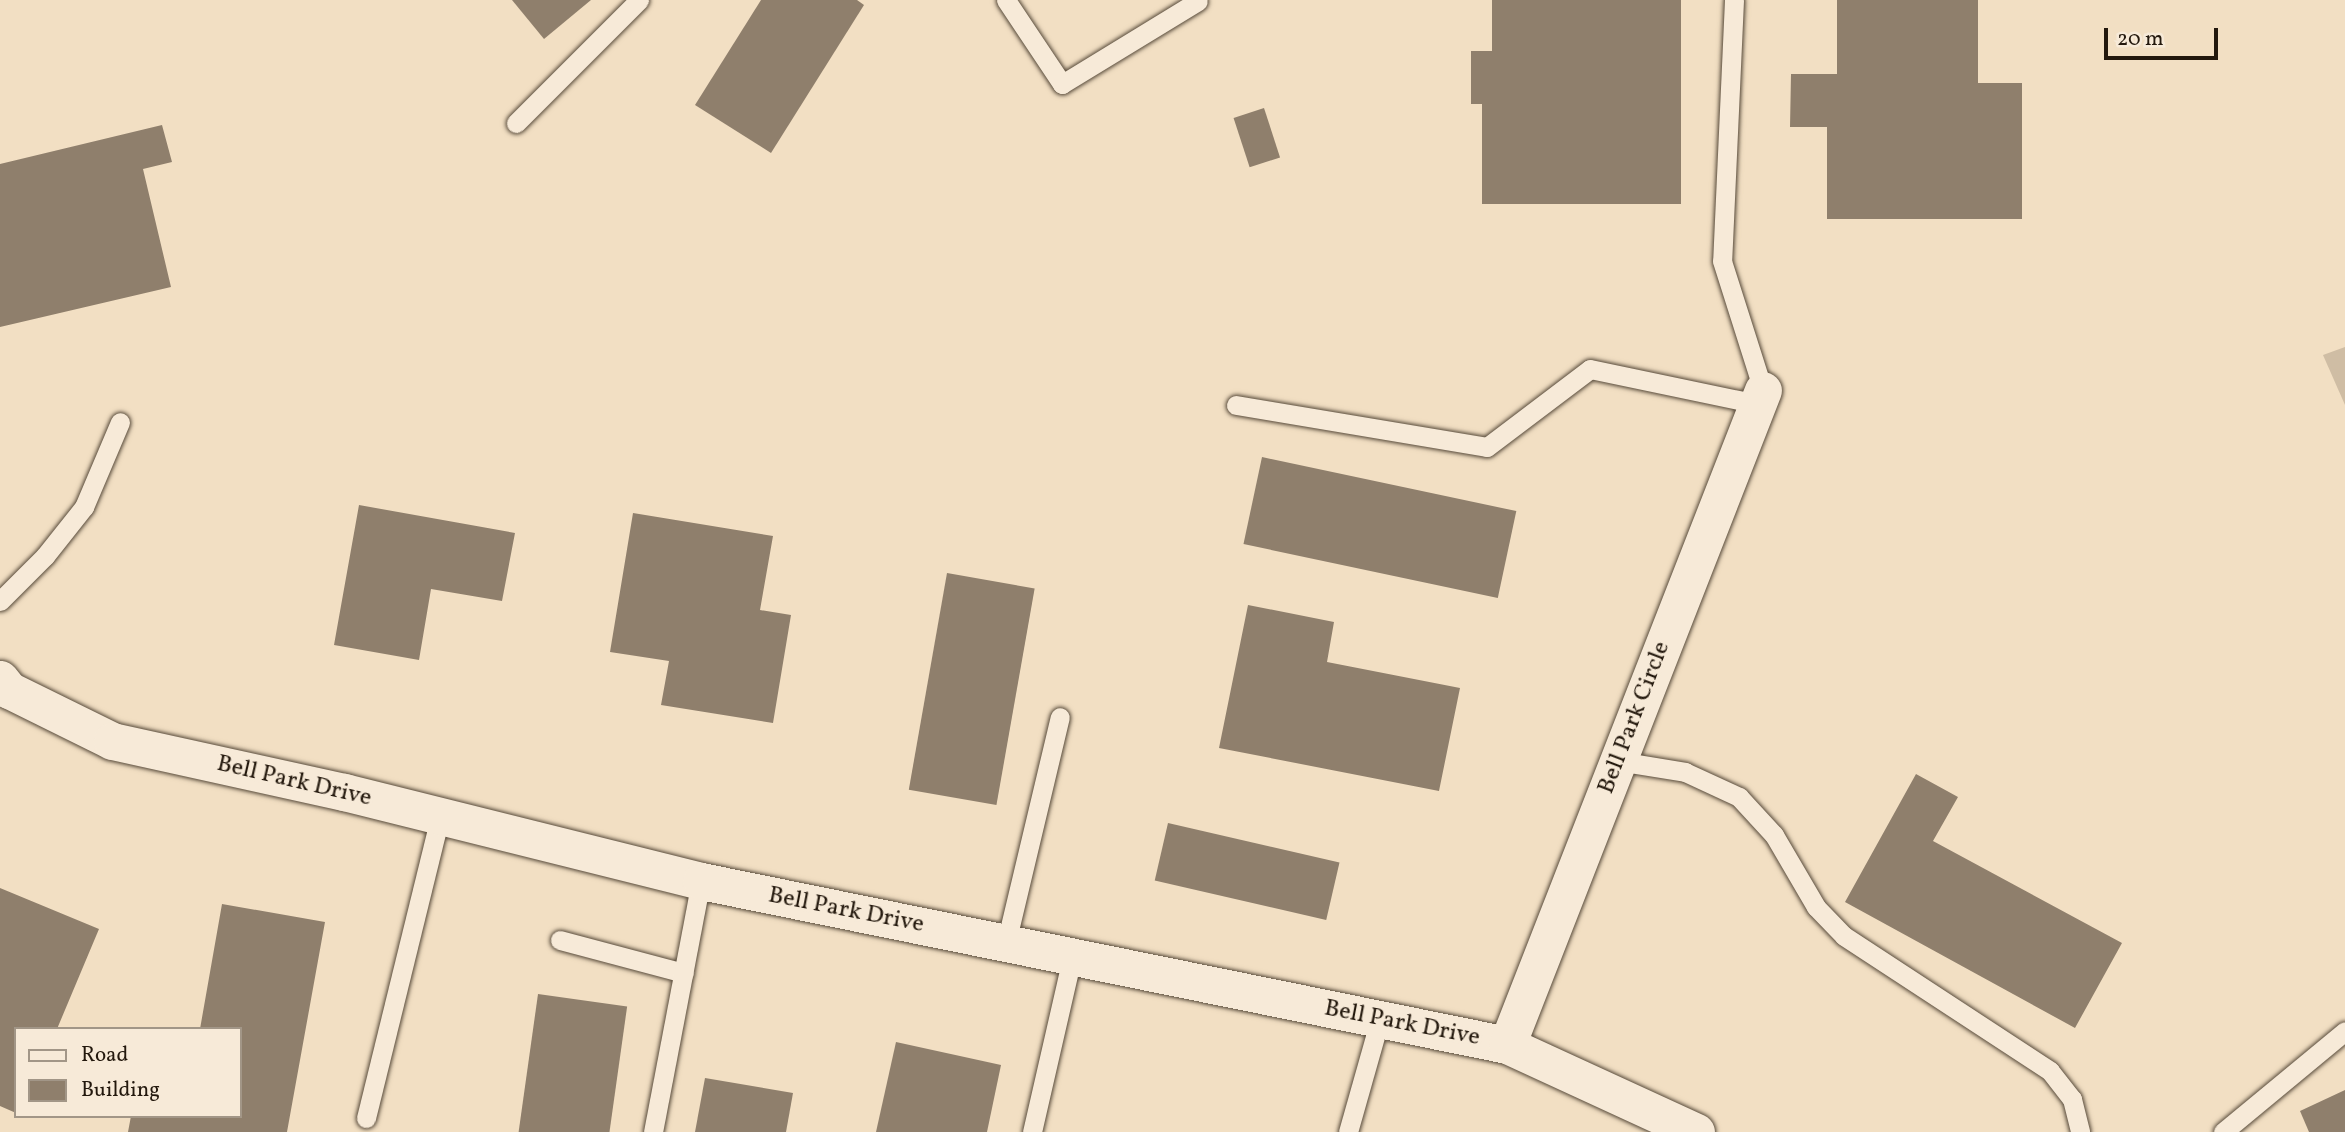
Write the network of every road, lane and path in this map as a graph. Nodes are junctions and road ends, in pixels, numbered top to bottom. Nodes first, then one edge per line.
1 (639, 0) edge
2 (1006, 0) edge
3 (1734, 0) edge
4 (1198, 1) edge
5 (516, 123) dead end
6 (1761, 397) junction
7 (1236, 405) dead end
8 (120, 422) dead end
9 (0, 601) edge
10 (0, 679) edge
11 (1060, 717) dead end
12 (1618, 761) junction
13 (440, 817) junction
14 (701, 881) junction
15 (560, 940) dead end
16 (1006, 943) junction
17 (1072, 957) junction
18 (684, 972) junction
19 (1380, 1019) junction
20 (2345, 1031) edge
21 (1507, 1045) junction
22 (366, 1118) dead end
23 (653, 1132) edge
24 (1032, 1132) edge
25 (1348, 1132) edge
26 (1696, 1132) edge
27 (2080, 1132) edge
28 (2223, 1132) edge

1 - 5 lane
2 - 4 lane
3 - 6 lane
6 - 7 lane
6 - 12 street, Bell Park Circle
8 - 9 lane
10 - 13 street, Bell Park Drive
11 - 16 lane
12 - 21 street, Bell Park Circle
12 - 27 lane
13 - 14 street, Bell Park Drive
13 - 22 lane
14 - 16 street, Bell Park Drive
14 - 18 lane
15 - 18 lane
16 - 17 street, Bell Park Drive
17 - 19 street, Bell Park Drive
17 - 24 lane
18 - 23 lane
19 - 21 street, Bell Park Drive
19 - 25 lane
20 - 28 lane
21 - 26 street, Bell Park Drive

